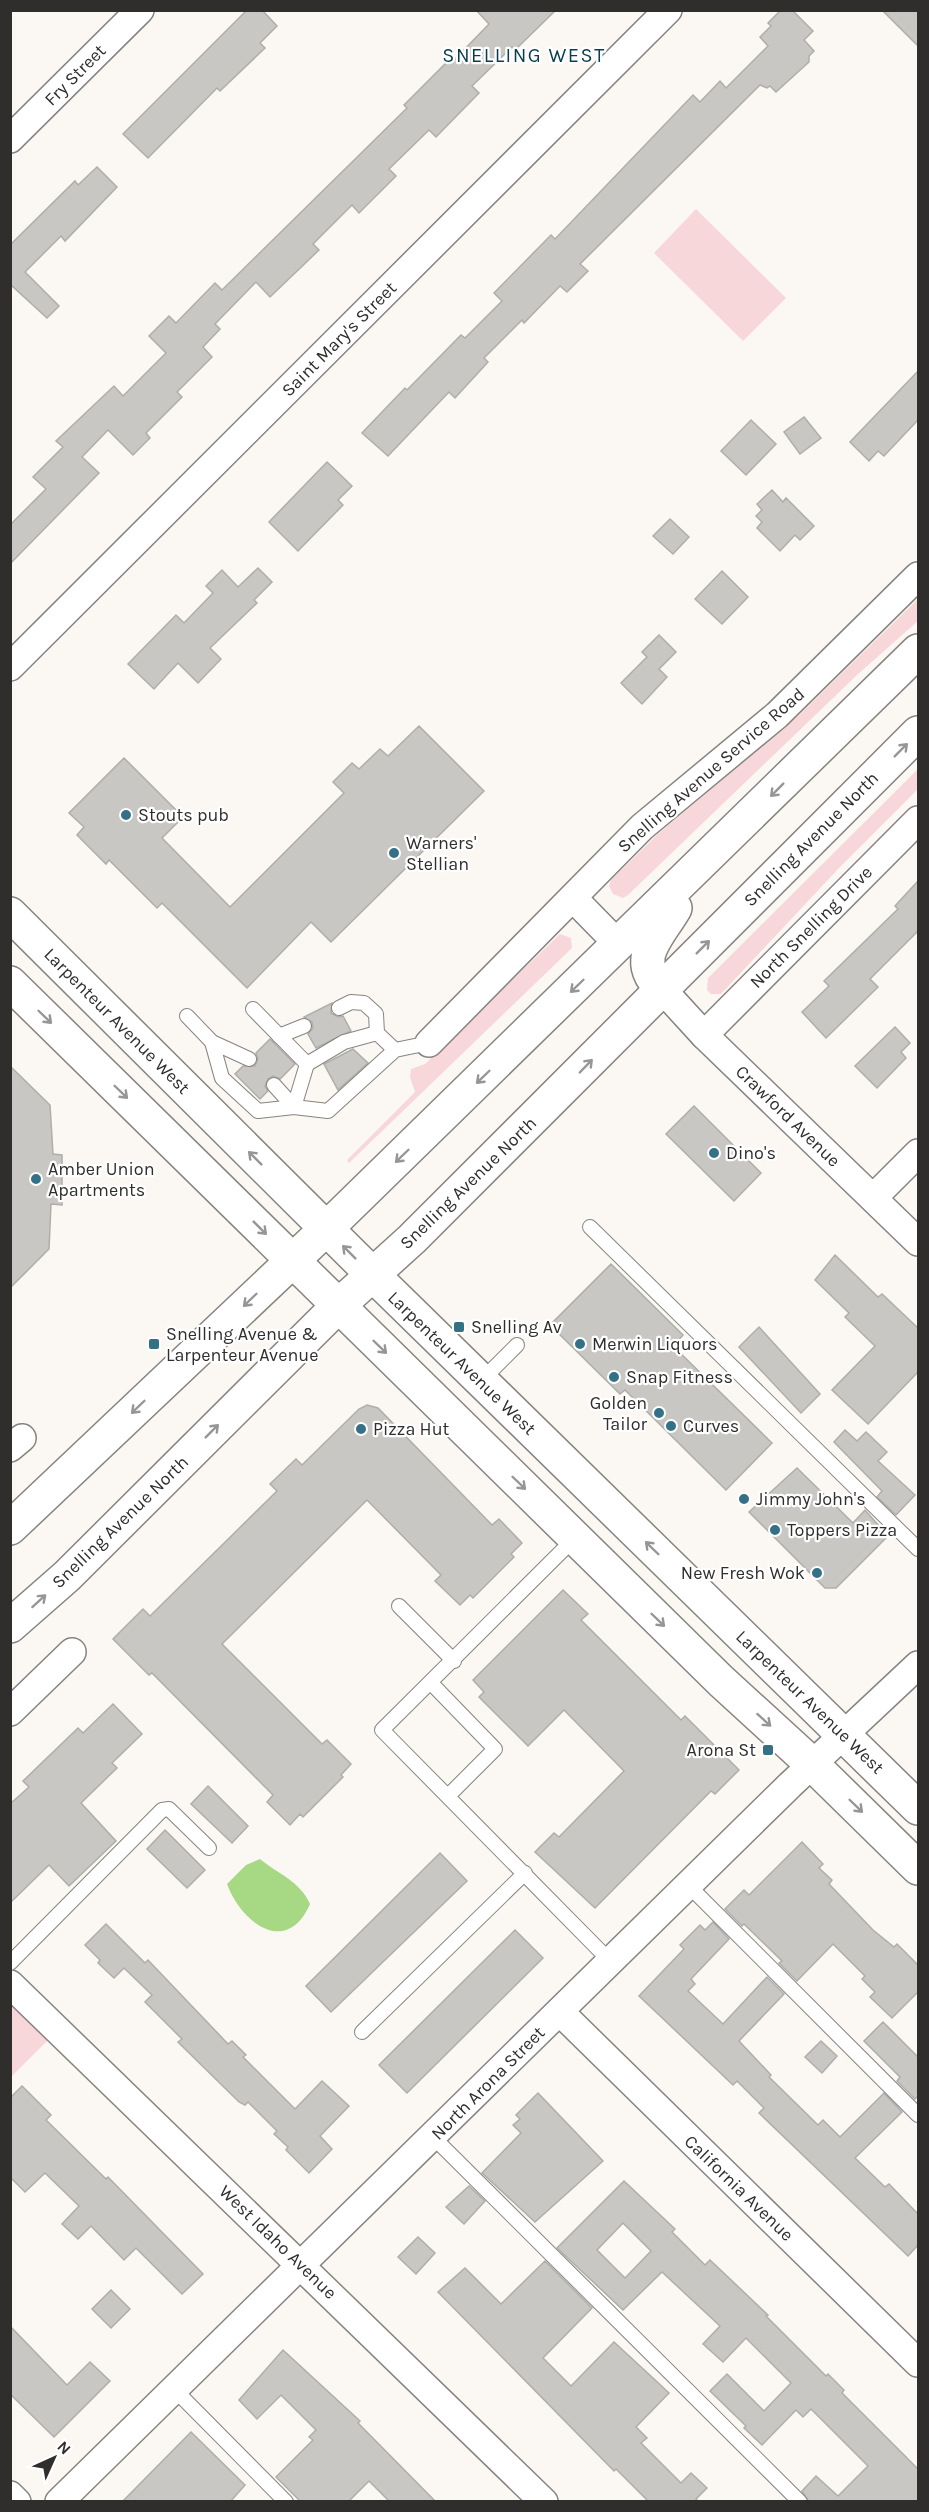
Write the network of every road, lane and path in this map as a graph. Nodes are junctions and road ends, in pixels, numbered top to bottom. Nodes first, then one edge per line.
1 (140, 10) edge
2 (668, 10) edge
3 (10, 140) edge
4 (918, 576) edge
5 (918, 651) edge
6 (10, 667) edge
7 (918, 733) edge
8 (918, 820) edge
9 (691, 874) junction
10 (573, 898) junction
11 (10, 914) edge
12 (619, 945) junction
13 (10, 983) edge
14 (661, 988) junction
15 (339, 1008) dead end
16 (253, 1009) dead end
17 (187, 1016) dead end
18 (304, 1026) dead end
19 (377, 1033) junction
20 (704, 1035) junction
21 (279, 1036) junction
22 (212, 1042) junction
23 (429, 1043) joint
24 (395, 1050) junction
25 (249, 1059) dead end
26 (307, 1064) junction
27 (274, 1085) dead end
28 (294, 1107) junction
29 (918, 1153) edge
30 (873, 1198) junction
31 (591, 1227) dead end
32 (326, 1229) junction
33 (918, 1242) edge
34 (292, 1260) junction
35 (373, 1275) junction
36 (338, 1306) junction
37 (517, 1345) dead end
38 (481, 1381) junction
39 (10, 1528) edge
40 (576, 1538) junction
41 (918, 1549) edge
42 (399, 1606) dead end
43 (10, 1626) edge
44 (72, 1652) dead end
45 (454, 1661) junction
46 (918, 1665) edge
47 (431, 1683) junction
48 (10, 1712) edge
49 (845, 1736) junction
50 (814, 1766) junction
51 (448, 1796) junction
52 (918, 1808) edge
53 (209, 1848) dead end
54 (918, 1868) edge
55 (525, 1873) junction
56 (689, 1886) junction
57 (611, 1962) junction
58 (10, 1964) edge
59 (10, 1984) edge
60 (560, 2012) junction
61 (362, 2032) dead end
62 (918, 2115) edge
63 (433, 2137) junction
64 (301, 2264) junction
65 (918, 2363) edge
66 (174, 2389) junction
67 (10, 2495) edge
68 (17, 2502) edge
69 (59, 2502) edge
70 (286, 2502) edge
71 (544, 2502) edge
72 (800, 2502) edge

1 - 3 street, Fry Street
2 - 6 street, Saint Mary's Street
4 - 10 street, Snelling Avenue Service Road
5 -> 9 main road
14 -> 7 main road, Snelling Avenue North
8 - 20 street, North Snelling Drive
9 - 12 main road
9 - 14 main road
10 - 12 street
10 - 23 street, Snelling Avenue Service Road
32 -> 11 main road, Larpenteur Avenue West
12 -> 32 main road
13 -> 34 main road
14 - 20 street, Crawford Avenue
35 -> 14 main road, Snelling Avenue North
15 - 19 lane
16 - 21 lane
17 - 22 lane
18 - 21 lane
19 - 24 lane
19 - 26 lane
20 - 30 street, Crawford Avenue
21 - 26 lane
22 - 25 lane
22 - 28 lane
23 - 24 lane
24 - 28 lane
26 - 28 lane
27 - 28 lane
29 - 30 street
30 - 33 street, Crawford Avenue
31 - 41 lane
32 - 34 main road
35 -> 32 main road, Larpenteur Avenue West
34 - 36 main road
34 -> 39 main road
35 - 36 main road, Snelling Avenue North
35 - 38 main road, Larpenteur Avenue West
36 -> 40 main road
43 -> 36 main road, Snelling Avenue North
37 - 38 lane
49 -> 38 main road, Larpenteur Avenue West
40 - 45 lane
40 -> 50 main road
42 - 45 lane
44 - 48 street
45 - 47 lane
46 - 49 street, North Arona Street
47 - 51 lane
47 - 51 lane
49 - 50 street, North Arona Street
49 - 52 main road, Larpenteur Avenue West
50 -> 54 main road
50 - 56 street, North Arona Street
51 - 55 lane
53 - 58 lane
55 - 57 lane
55 - 61 lane
56 - 57 street, North Arona Street
56 - 62 lane
57 - 60 street, North Arona Street
59 - 64 street, West Idaho Avenue
60 - 63 street, North Arona Street
60 - 65 street, California Avenue
63 - 64 street, North Arona Street
63 - 72 lane
64 - 66 street, North Arona Street
64 - 71 street, West Idaho Avenue
66 - 69 street, North Arona Street
66 - 70 lane
67 - 68 street

